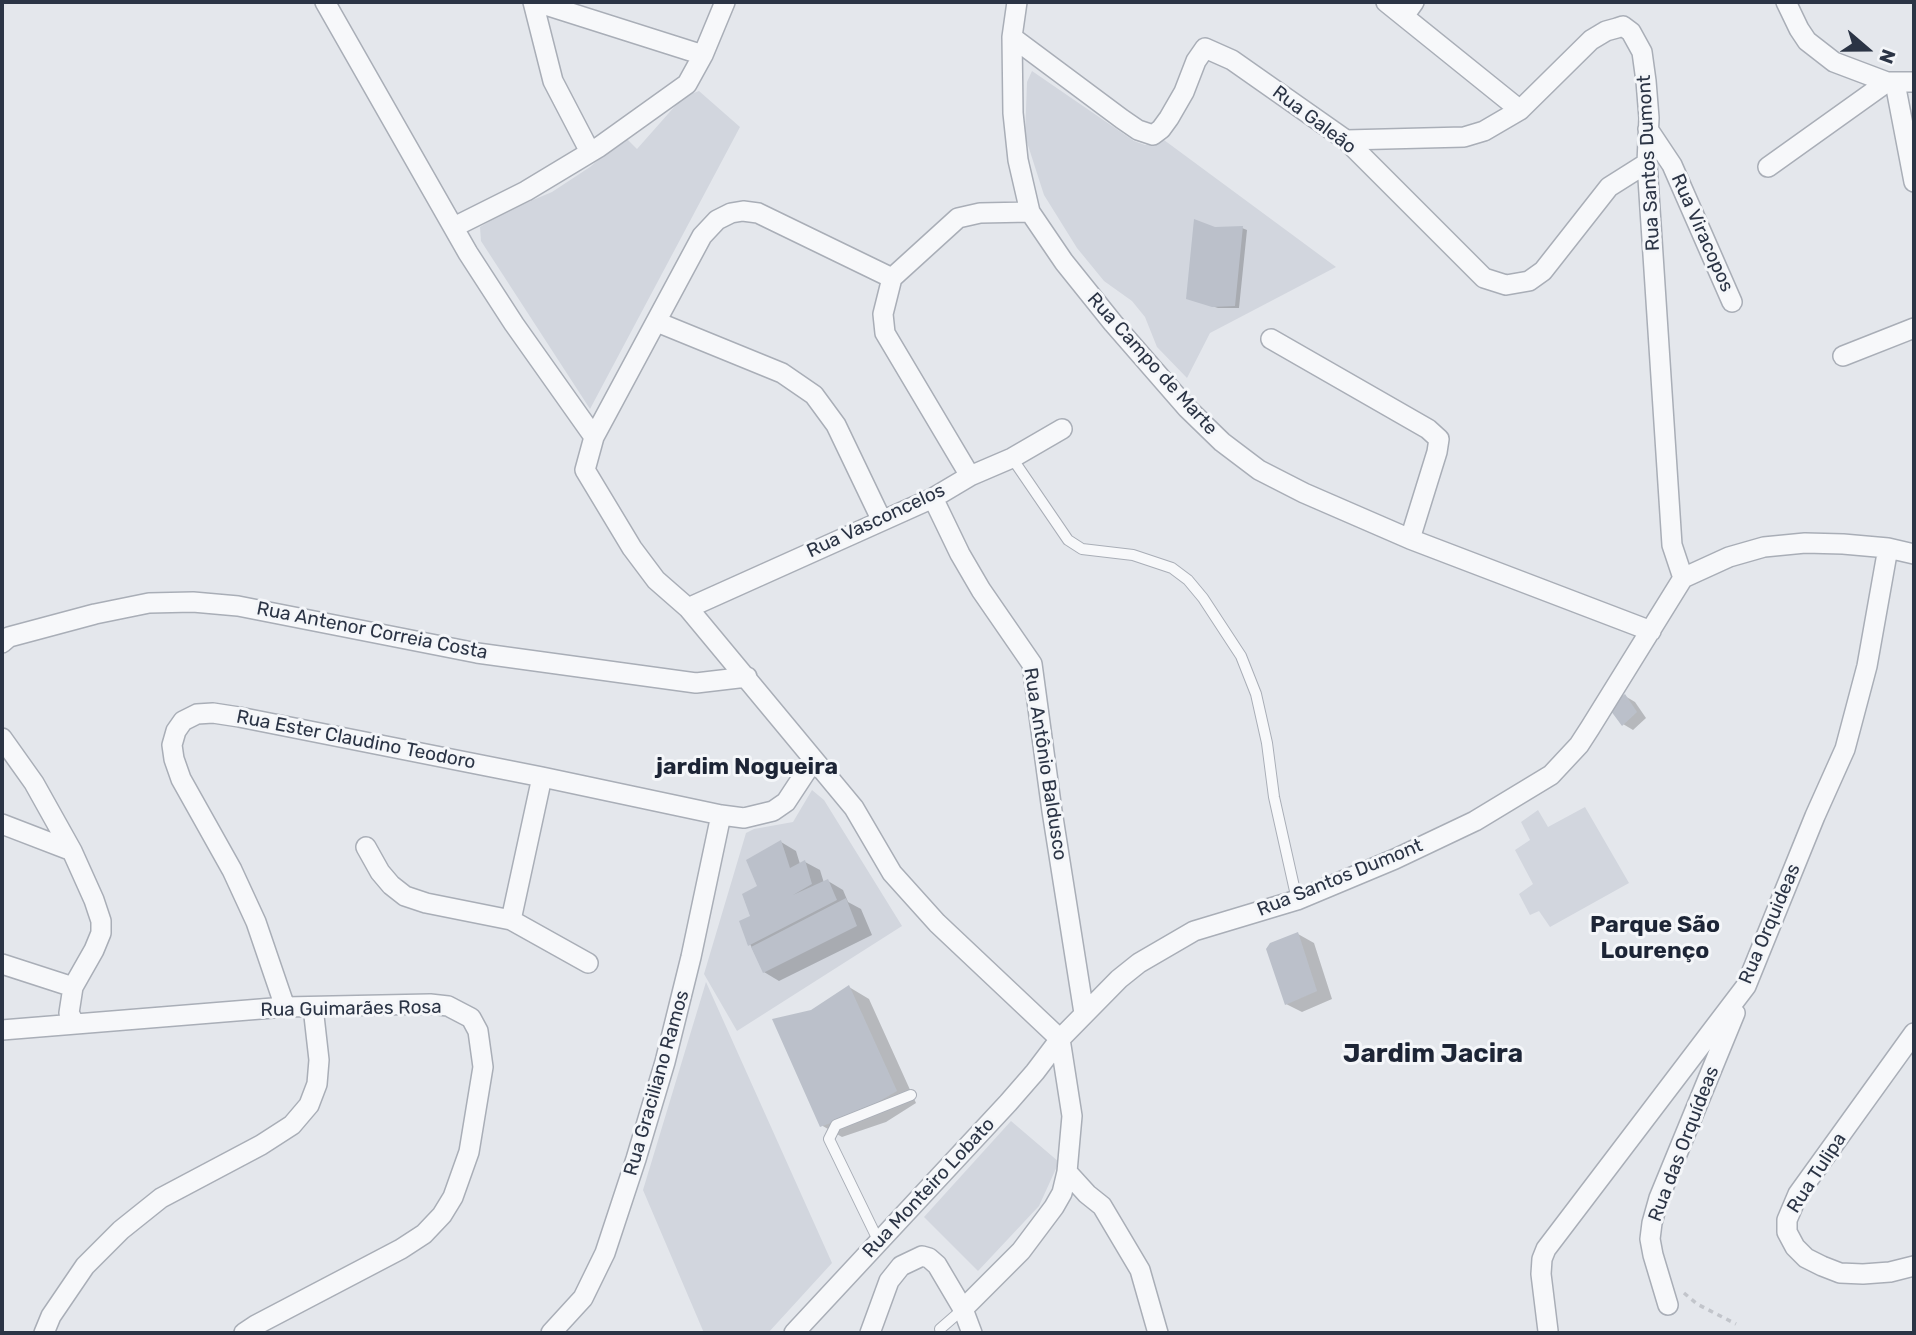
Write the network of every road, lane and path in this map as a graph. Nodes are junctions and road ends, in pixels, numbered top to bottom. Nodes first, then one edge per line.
1 (325, 2) edge
2 (535, 2) edge
3 (725, 2) edge
4 (1017, 2) edge
5 (1386, 2) edge
6 (1786, 2) edge
7 (574, 7) edge
8 (1409, 9) edge
9 (1012, 37) junction
10 (703, 55) junction
11 (1899, 82) edge
12 (1520, 110) junction
13 (1648, 128) junction
14 (1346, 140) junction
15 (590, 152) junction
16 (1647, 163) junction
17 (1768, 167) dead end
18 (1914, 182) edge
19 (1030, 212) junction
20 (454, 227) junction
21 (892, 278) junction
22 (1732, 302) dead end
23 (657, 323) junction
24 (1914, 328) edge
25 (1271, 339) dead end
26 (1843, 356) dead end
27 (1062, 429) dead end
28 (594, 437) junction
29 (1012, 458) junction
30 (970, 476) junction
31 (933, 498) junction
32 (881, 519) junction
33 (1410, 539) junction
34 (1888, 548) junction
35 (1914, 554) edge
36 (1683, 578) junction
37 (688, 608) junction
38 (1651, 631) junction
39 (2, 643) edge
40 (747, 677) junction
41 (2, 738) edge
42 (813, 761) junction
43 (542, 777) junction
44 (721, 815) junction
45 (2, 824) edge
46 (366, 847) dead end
47 (72, 851) junction
48 (1297, 900) junction
49 (511, 920) junction
50 (587, 963) dead end
51 (2, 964) edge
52 (1746, 986) junction
53 (73, 987) junction
54 (285, 1007) junction
55 (313, 1007) junction
56 (1084, 1013) junction
57 (75, 1024) junction
58 (2, 1030) edge
59 (1914, 1033) edge
60 (1060, 1039) junction
61 (911, 1095) dead end
62 (1067, 1172) junction
63 (879, 1242) junction
64 (1914, 1266) edge
65 (1658, 1272) junction
66 (1668, 1305) dead end
67 (963, 1308) junction
68 (1736, 1324) dead end
69 (940, 1329) dead end
70 (44, 1333) edge
71 (244, 1333) edge
72 (551, 1333) edge
73 (794, 1333) edge
74 (870, 1333) edge
75 (972, 1333) edge
76 (1158, 1333) edge
77 (1548, 1333) edge

1 - 20 street
2 - 7 street
2 - 15 street
3 - 10 street
4 - 9 street, Rua Campo de Marte
5 - 8 street
6 - 11 street
7 - 10 street
8 - 12 street
9 - 14 street, Rua Galeão
9 - 19 street, Rua Campo de Marte
10 - 15 street
11 - 17 street
11 - 18 street
12 - 13 street, Rua Santos Dumont
12 - 14 street, Rua Santos Dumont
13 - 16 street, Rua Santos Dumont
13 - 22 street, Rua Viracopos
14 - 16 street, Rua Galeão
15 - 20 street
16 - 36 street, Rua Santos Dumont
19 - 21 street
19 - 33 street, Rua Campo de Marte
20 - 28 street
21 - 23 street
21 - 30 street
23 - 28 street
23 - 32 street
24 - 26 street
25 - 33 street
27 - 29 street, Rua Vasconcelos
28 - 37 street
29 - 30 street, Rua Vasconcelos
29 - 48 lane
30 - 31 street, Rua Vasconcelos
31 - 32 street, Rua Vasconcelos
31 - 56 street, Rua Antônio Baldusco
32 - 37 street, Rua Vasconcelos
33 - 38 street, Rua Campo de Marte
34 - 35 street
34 - 36 street
34 - 52 street, Rua Orquideas
36 - 38 street, Rua Santos Dumont
37 - 40 street
38 - 48 street, Rua Santos Dumont
39 - 40 street, Rua Antenor Correia Costa
40 - 42 street
41 - 47 street
42 - 44 street, Rua Ester Claudino Teodoro
42 - 60 street
43 - 44 street, Rua Ester Claudino Teodoro
43 - 49 street
43 - 54 street, Rua Ester Claudino Teodoro
44 - 72 street, Rua Graciliano Ramos
45 - 47 street
46 - 49 street
47 - 53 street
48 - 56 street, Rua Santos Dumont
49 - 50 street
51 - 53 street
52 - 65 street, Rua das Orquídeas
52 - 77 street, Rua Orquideas
53 - 57 street
54 - 55 street, Rua Guimarães Rosa
54 - 57 street, Rua Guimarães Rosa
55 - 70 street
55 - 71 street, Rua Guimarães Rosa
56 - 60 street, Rua Santos Dumont
57 - 58 street, Rua Guimarães Rosa
59 - 64 street, Rua Tulipa
60 - 62 street
60 - 63 street, Rua Monteiro Lobato
61 - 63 lane
62 - 67 street
62 - 76 street
63 - 73 street, Rua Monteiro Lobato
65 - 66 street, Rua das Orquídeas
65 - 68 path
67 - 69 lane
67 - 74 street
67 - 75 street

